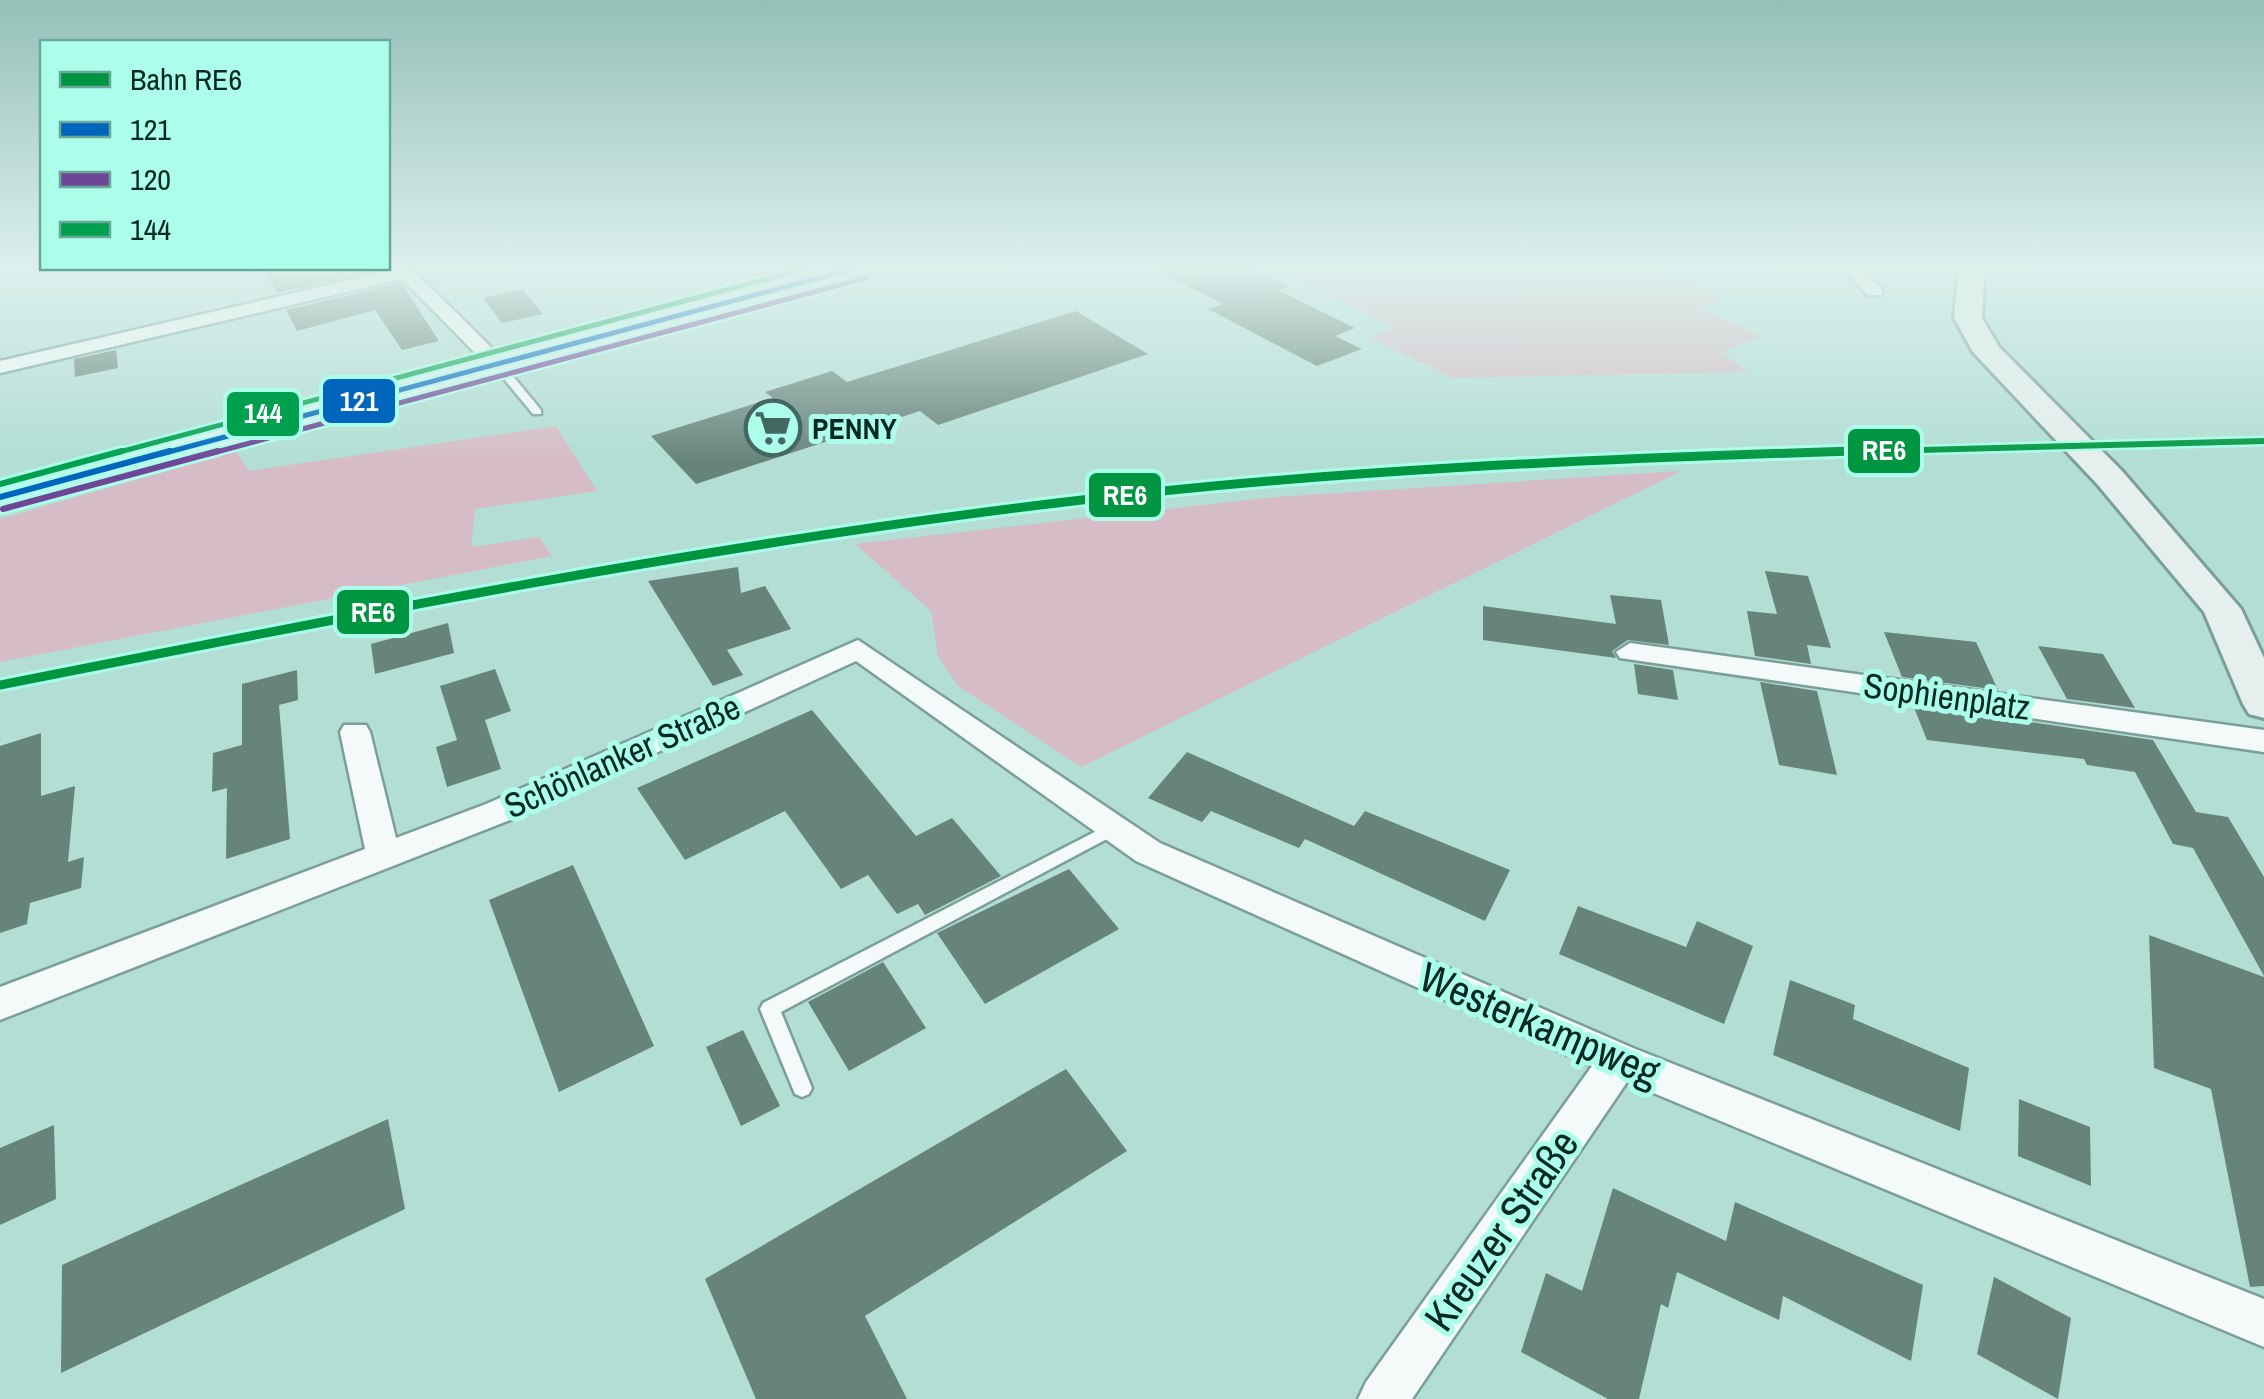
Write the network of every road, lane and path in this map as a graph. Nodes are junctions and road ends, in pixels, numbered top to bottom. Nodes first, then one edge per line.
1 (146, 331) edge
2 (464, 331) edge
3 (623, 331) edge
4 (1976, 331) edge
5 (498, 365) junction
6 (0, 367) edge
7 (537, 412) dead end
8 (0, 497) edge
9 (858, 649) joint
10 (1630, 652) dead end
11 (2264, 704) edge
12 (355, 732) dead end
13 (2264, 741) edge
14 (1114, 828) junction
15 (384, 858) junction
16 (0, 1004) edge
17 (1619, 1060) junction
18 (802, 1088) dead end
19 (2264, 1323) edge
20 (1383, 1399) edge

1 - 6 street
2 - 5 street
3 - 5 main road
4 - 11 main road
5 - 7 lane
5 - 8 main road
9 - 14 street, Westerkampweg
9 - 15 street, Schönlanker Straße
10 - 13 street, Sophienplatz
12 - 15 street
14 - 17 street, Westerkampweg
14 - 18 lane
15 - 16 street, Schönlanker Straße
17 - 19 street, Westerkampweg
17 - 20 street, Kreuzer Straße

